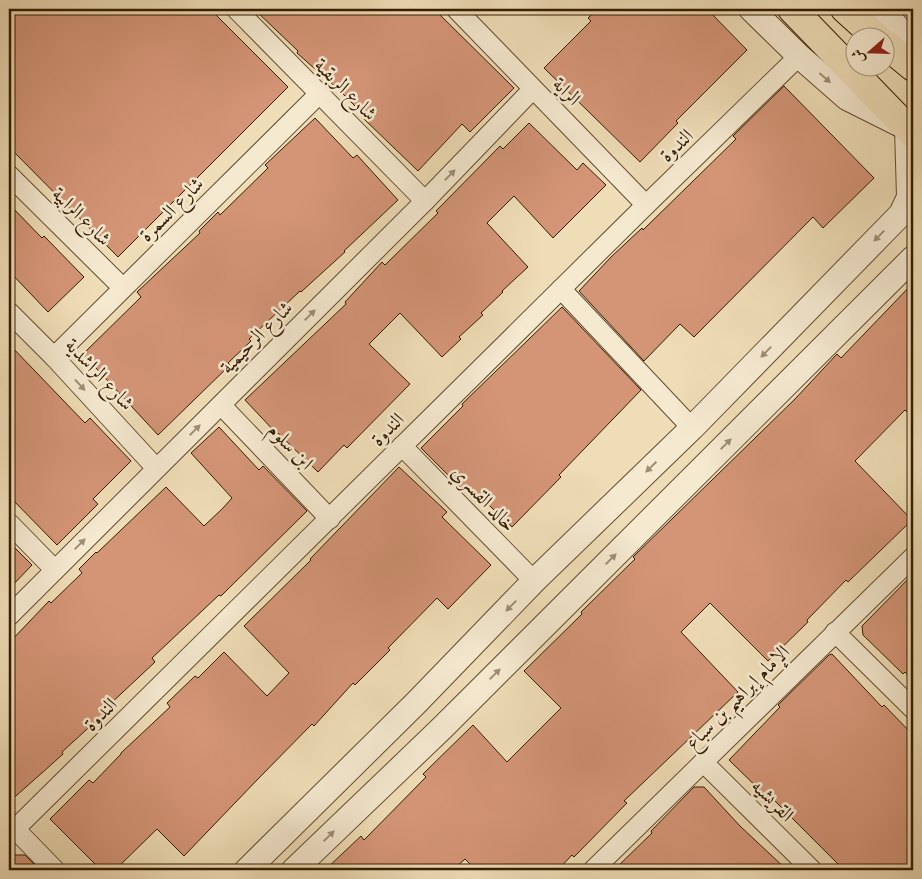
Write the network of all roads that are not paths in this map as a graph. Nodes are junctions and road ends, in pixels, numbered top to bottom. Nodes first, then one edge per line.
1 (236, 9) edge
2 (456, 9) edge
3 (751, 9) edge
4 (792, 9) edge
5 (845, 9) edge
6 (882, 9) edge
7 (892, 9) edge
8 (866, 28) edge
9 (913, 30) edge
10 (913, 46) edge
11 (894, 52) edge
12 (799, 56) junction
13 (913, 67) edge
14 (533, 89) junction
15 (319, 94) junction
16 (910, 131) edge
17 (9, 175) edge
18 (425, 201) junction
19 (646, 205) junction
20 (907, 210) edge
21 (913, 258) edge
22 (123, 288) junction
23 (560, 290) junction
24 (9, 312) edge
25 (54, 357) junction
26 (220, 405) junction
27 (692, 428) junction
28 (402, 446) junction
29 (156, 468) junction
30 (330, 519) junction
31 (9, 523) edge
32 (913, 557) edge
33 (55, 570) junction
34 (534, 581) junction
35 (9, 616) edge
36 (835, 632) junction
37 (451, 667) junction
38 (474, 694) junction
39 (416, 703) junction
40 (913, 709) edge
41 (442, 728) junction
42 (703, 762) junction
43 (12, 832) edge
44 (55, 870) edge
45 (248, 870) edge
46 (294, 870) edge
47 (593, 870) edge
48 (812, 870) edge

1 - 15 street, شارع الربقية
2 - 14 street, الراية
3 - 12 street
4 - 16 main road
5 - 8 main road
6 - 10 street
7 - 9 street
11 - 13 main road
12 -> 16 street
12 - 19 street, الندوة
18 -> 14 street, شارع الرحيمية
14 - 19 street, الراية
15 - 18 street, شارع الربقية
15 - 22 street, شارع السمرة
16 - 20 street
17 - 22 street, شارع الرابية
26 -> 18 street, شارع الرحيمية
19 - 23 street, الندوة
20 -> 27 street
38 -> 21 street
22 - 25 street, شارع السمرة
23 - 27 street
23 - 28 street, الندوة
24 - 25 street, شارع الراشدية
25 -> 29 street, شارع الراشدية
29 -> 26 street, شارع الرحيمية
26 - 30 street, ابن سلوم
27 -> 34 street
28 - 30 street, الندوة
28 - 34 street, خالد القسري
33 -> 29 street, شارع الرحيمية
30 - 43 street, الندوة
31 - 33 street
32 - 36 street, الإمام إبراهيم بن سباع
33 - 35 street, شارع الرحيمية
34 -> 37 street
36 - 40 street
36 - 42 street, الإمام إبراهيم بن سباع
37 - 38 street
37 - 39 street
38 - 41 street
39 - 41 street
39 - 45 street
46 -> 41 street
42 - 47 street, الإمام إبراهيم بن سباع
42 - 48 street, القريشيه
43 - 44 street

